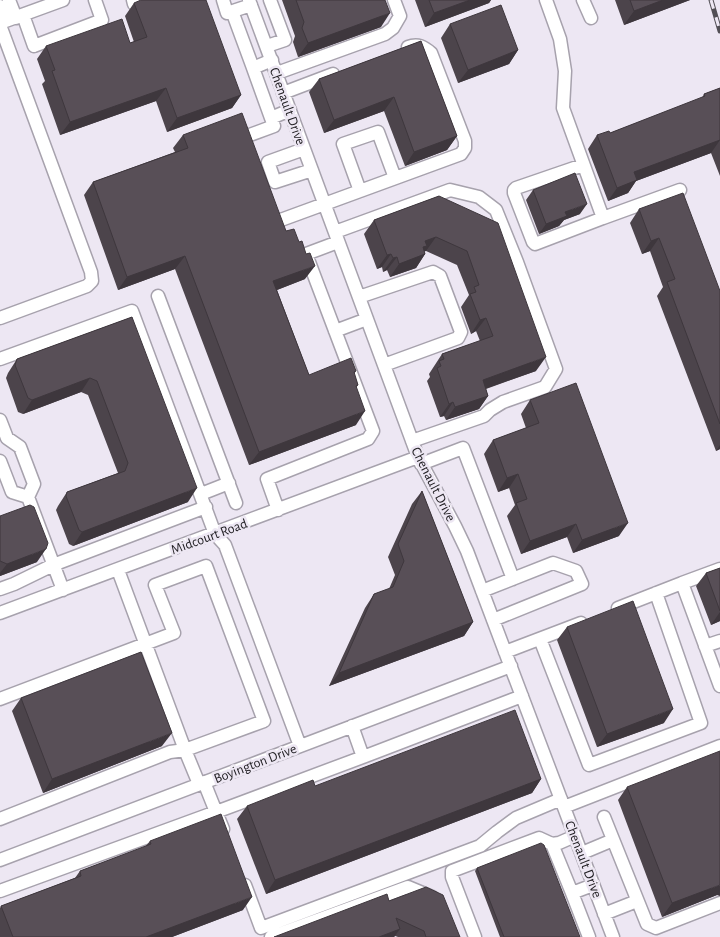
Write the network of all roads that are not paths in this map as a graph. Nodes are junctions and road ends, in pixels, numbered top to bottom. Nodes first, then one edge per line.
1 (9, 0) edge
2 (64, 0) edge
3 (95, 0) edge
4 (133, 0) edge
5 (146, 0) edge
6 (223, 0) edge
7 (270, 0) edge
8 (394, 0) edge
9 (583, 0) edge
10 (550, 1) edge
11 (250, 2) edge
12 (0, 6) edge
13 (232, 11) junction
14 (591, 18) dead end
15 (9, 20) edge
16 (266, 46) junction
17 (394, 52) edge
18 (272, 60) junction
19 (253, 68) junction
20 (348, 69) edge
21 (277, 74) junction
22 (284, 92) junction
23 (290, 110) junction
24 (271, 118) junction
25 (247, 136) edge
26 (304, 149) junction
27 (583, 165) junction
28 (312, 170) junction
29 (395, 178) junction
30 (680, 190) dead end
31 (360, 191) junction
32 (324, 204) junction
33 (603, 218) junction
34 (278, 221) edge
35 (337, 237) junction
36 (158, 296) dead end
37 (359, 297) junction
38 (0, 318) edge
39 (368, 319) junction
40 (335, 331) junction
41 (0, 359) edge
42 (384, 365) junction
43 (0, 420) edge
44 (7, 438) junction
45 (412, 441) junction
46 (0, 449) edge
47 (0, 461) edge
48 (420, 461) junction
49 (229, 483) junction
50 (201, 494) junction
51 (28, 497) junction
52 (236, 503) dead end
53 (206, 507) junction
54 (278, 510) junction
55 (215, 534) junction
56 (53, 565) junction
57 (720, 569) edge
58 (118, 570) junction
59 (513, 579) junction
60 (682, 584) junction
61 (0, 588) edge
62 (62, 590) junction
63 (482, 591) junction
64 (656, 594) junction
65 (0, 614) edge
66 (493, 620) junction
67 (540, 638) junction
68 (720, 641) edge
69 (146, 644) junction
70 (705, 646) junction
71 (505, 652) junction
72 (511, 666) junction
73 (720, 686) edge
74 (522, 696) junction
75 (0, 699) edge
76 (352, 726) junction
77 (300, 746) junction
78 (720, 746) edge
79 (185, 750) junction
80 (363, 757) junction
81 (202, 783) junction
82 (562, 803) junction
83 (216, 812) junction
84 (604, 816) dead end
85 (0, 819) edge
86 (575, 836) junction
87 (227, 838) edge
88 (613, 840) junction
89 (552, 844) junction
90 (582, 853) junction
91 (1, 856) edge
92 (240, 874) edge
93 (593, 885) junction
94 (0, 891) edge
95 (572, 893) junction
96 (637, 901) junction
97 (720, 903) edge
98 (443, 909) edge
99 (604, 914) junction
100 (266, 934) edge
101 (475, 937) edge
102 (589, 937) edge
103 (613, 937) edge

1 - 15 street
2 - 15 street
3 - 15 street
4 - 5 street
6 - 13 street
7 - 16 street
8 - 21 street
9 - 14 street
10 - 27 street
11 - 13 street
11 - 16 street, Chenault Drive
12 - 15 street
13 - 19 street
15 - 38 street
16 - 18 street, Chenault Drive
17 - 29 street
18 - 19 street
18 - 21 street, Chenault Drive
19 - 24 street
20 - 22 street
21 - 22 street, Chenault Drive
22 - 23 street, Chenault Drive
23 - 24 street
23 - 26 street, Chenault Drive
24 - 25 street
26 - 28 street, Chenault Drive
26 - 28 street
27 - 33 street
27 - 33 street
28 - 32 street, Chenault Drive
29 - 31 street
29 - 31 street
30 - 33 street
31 - 32 street
32 - 34 street
32 - 35 street, Chenault Drive
35 - 37 street, Chenault Drive
35 - 40 street
35 - 45 street
36 - 49 street
37 - 39 street, Chenault Drive
37 - 42 street
39 - 40 street
39 - 42 street, Chenault Drive
40 - 54 street
41 - 50 street
42 - 45 street, Chenault Drive
43 - 44 street
44 - 46 street
44 - 51 street
45 - 48 street, Chenault Drive
47 - 51 street
48 - 54 street, Midcourt Road
48 - 59 street, Midcourt Road
48 - 63 street, Chenault Drive
49 - 50 street
49 - 52 street
50 - 53 street
51 - 56 street
53 - 55 street
53 - 56 street
54 - 55 street, Midcourt Road
55 - 58 street, Midcourt Road
55 - 77 street
56 - 61 street
56 - 62 street
57 - 60 street
58 - 62 street, Midcourt Road
58 - 69 street
59 - 63 street
59 - 66 street
60 - 64 street
60 - 70 street
62 - 65 street, Midcourt Road
63 - 66 street, Chenault Drive
64 - 67 street
64 - 67 street
66 - 71 street, Chenault Drive
67 - 71 street
68 - 70 street
69 - 75 street
69 - 79 street
69 - 79 street
70 - 73 street
71 - 72 street, Chenault Drive
72 - 74 street, Chenault Drive
72 - 76 street, Boyington Drive
74 - 80 street
74 - 82 street, Chenault Drive
76 - 77 street, Boyington Drive
76 - 80 street
77 - 81 street, Boyington Drive
78 - 82 street
79 - 81 street
79 - 85 street
80 - 83 street
81 - 83 street
81 - 91 street, Boyington Drive
82 - 86 street, Chenault Drive
82 - 100 street
83 - 87 street
83 - 94 street
84 - 88 street
86 - 89 street
86 - 90 street, Chenault Drive
88 - 90 street
88 - 96 street
89 - 95 street
89 - 101 street
90 - 93 street, Chenault Drive
92 - 100 street
93 - 95 street
93 - 99 street, Chenault Drive
95 - 102 street
96 - 97 street
96 - 99 street
98 - 100 street
99 - 103 street, Chenault Drive

